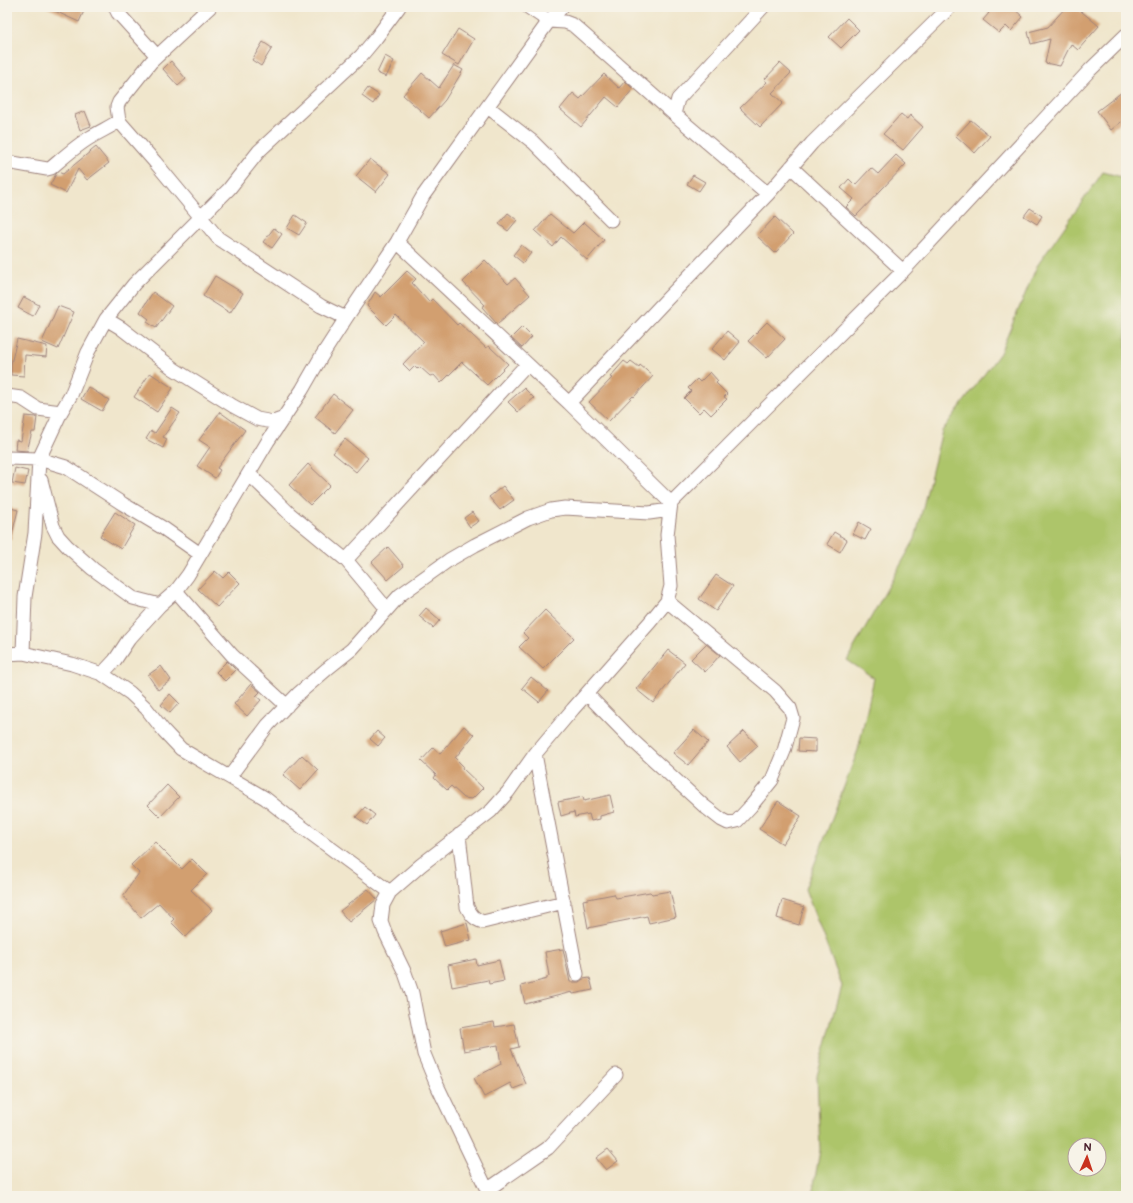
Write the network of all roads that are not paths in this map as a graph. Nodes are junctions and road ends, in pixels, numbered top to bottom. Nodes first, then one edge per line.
1 (115, 7) edge
2 (210, 7) edge
3 (399, 7) edge
4 (528, 7) edge
5 (562, 7) edge
6 (763, 7) edge
7 (950, 7) edge
8 (549, 21) junction
9 (1126, 35) edge
10 (157, 56) junction
11 (488, 108) junction
12 (674, 114) junction
13 (119, 121) junction
14 (7, 162) edge
15 (791, 167) junction
16 (768, 194) junction
17 (200, 216) junction
18 (611, 220) dead end
19 (397, 242) junction
20 (903, 271) junction
21 (346, 318) junction
22 (106, 319) junction
23 (527, 364) junction
24 (7, 396) edge
25 (570, 403) junction
26 (61, 412) junction
27 (284, 418) junction
28 (7, 458) edge
29 (38, 459) junction
30 (249, 474) junction
31 (38, 475) junction
32 (671, 507) junction
33 (200, 554) junction
34 (346, 560) junction
35 (176, 591) junction
36 (667, 601) junction
37 (160, 605) junction
38 (387, 609) junction
39 (23, 653) junction
40 (7, 654) edge
41 (102, 674) junction
42 (587, 694) junction
43 (287, 706) junction
44 (535, 754) junction
45 (230, 776) junction
46 (459, 836) junction
47 (390, 892) junction
48 (564, 902) junction
49 (578, 974) dead end
50 (616, 1075) dead end
51 (489, 1193) edge

1 - 10 street
2 - 10 street
3 - 17 street
4 - 8 street
5 - 8 street
6 - 12 street
7 - 15 street
8 - 11 street
8 - 12 street
9 - 20 street
10 - 13 street
11 - 18 street
11 - 19 street
12 - 16 street
13 - 14 street
13 - 17 street
15 - 16 street
15 - 20 street
16 - 25 street
17 - 21 street
17 - 22 street
19 - 21 street
19 - 23 street
20 - 32 street
21 - 27 street
22 - 26 street
22 - 27 street
23 - 25 street
23 - 34 street
24 - 26 street
25 - 32 street
26 - 29 street
27 - 30 street
28 - 29 street
29 - 31 street
29 - 33 street
30 - 33 street
30 - 34 street
31 - 37 street
31 - 39 street
32 - 36 street
32 - 38 street
33 - 35 street
34 - 38 street
35 - 37 street
35 - 43 street
36 - 42 street
36 - 42 street
37 - 41 street
38 - 43 street
39 - 40 street
39 - 41 street
41 - 45 street
42 - 44 street
43 - 45 street
44 - 46 street
44 - 48 street
45 - 47 street
46 - 47 street
46 - 48 street
47 - 51 street
48 - 49 street
50 - 51 street

